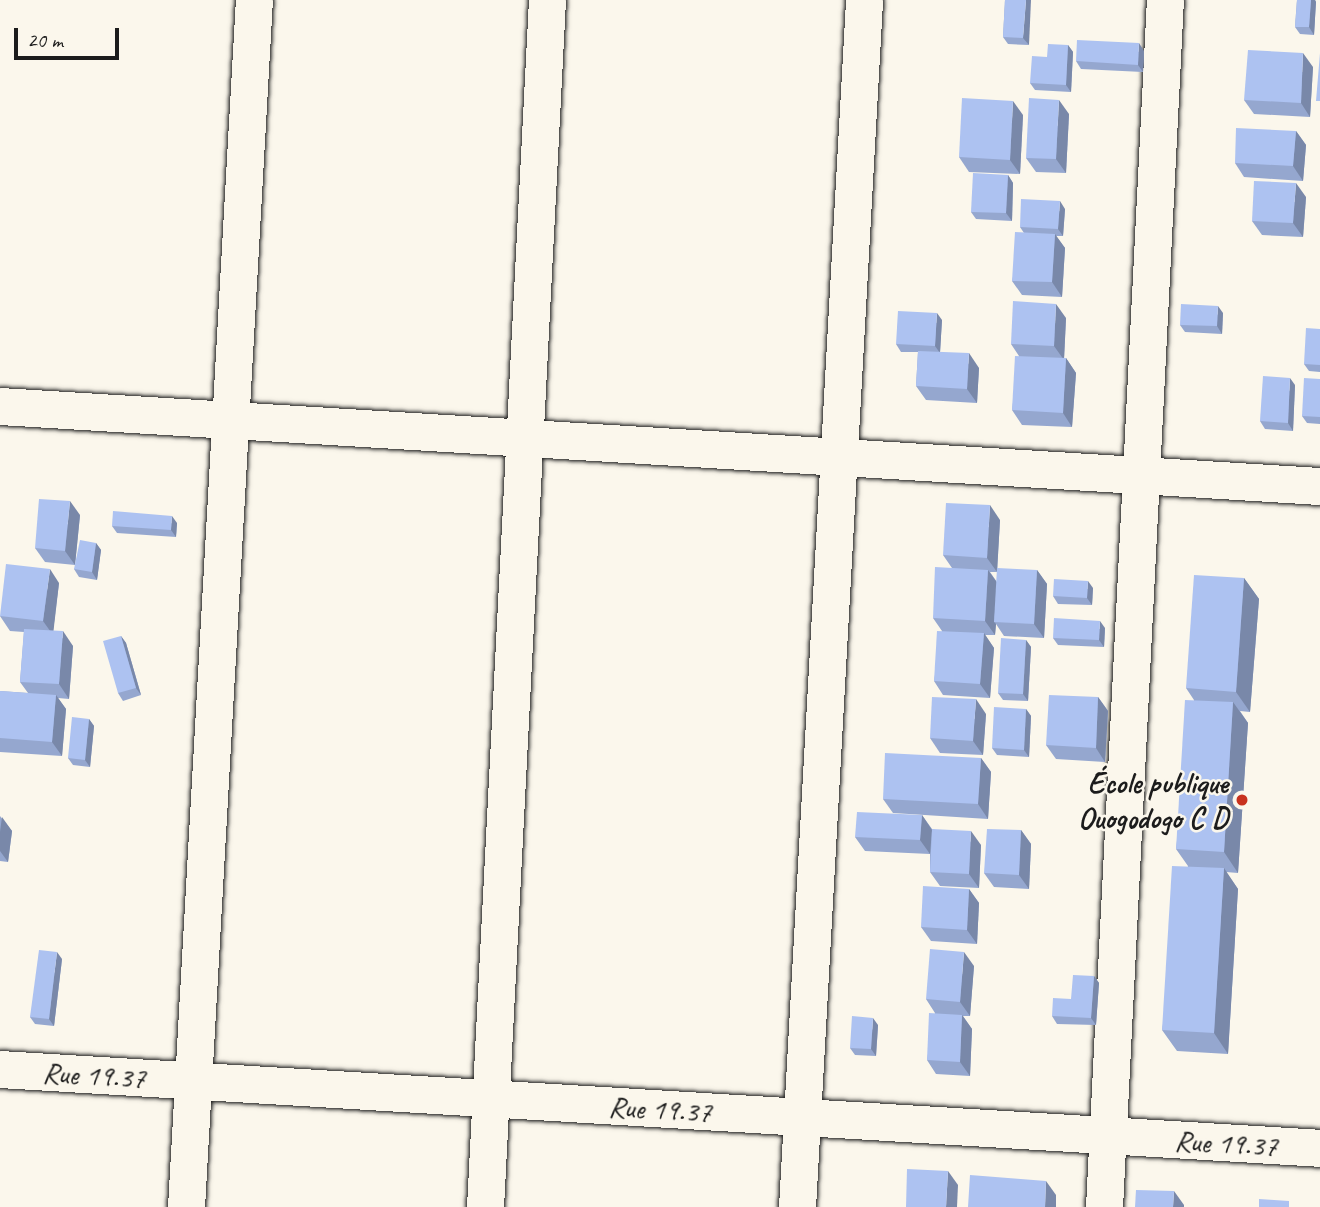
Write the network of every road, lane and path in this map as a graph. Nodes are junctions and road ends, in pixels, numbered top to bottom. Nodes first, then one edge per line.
1 (254, 0) edge
2 (547, 0) edge
3 (864, 0) edge
4 (1165, 0) edge
5 (0, 406) edge
6 (228, 422) junction
7 (529, 438) junction
8 (838, 457) junction
9 (1140, 475) junction
10 (1320, 486) edge
11 (0, 1069) edge
12 (196, 1080) junction
13 (490, 1098) junction
14 (802, 1117) junction
15 (1107, 1136) junction
16 (1320, 1148) edge
17 (186, 1207) edge
18 (485, 1207) edge
19 (797, 1207) edge
20 (1104, 1207) edge

1 - 6 street
2 - 7 street
3 - 8 street
4 - 9 street
5 - 6 street
6 - 7 street
6 - 12 street
7 - 8 street
7 - 13 street
8 - 9 street
8 - 14 street
9 - 10 street
9 - 15 street
11 - 12 street, Rue 19.37
12 - 13 street, Rue 19.37
12 - 17 street
13 - 14 street, Rue 19.37
13 - 18 street
14 - 15 street, Rue 19.37
14 - 19 street
15 - 16 street, Rue 19.37
15 - 20 street

